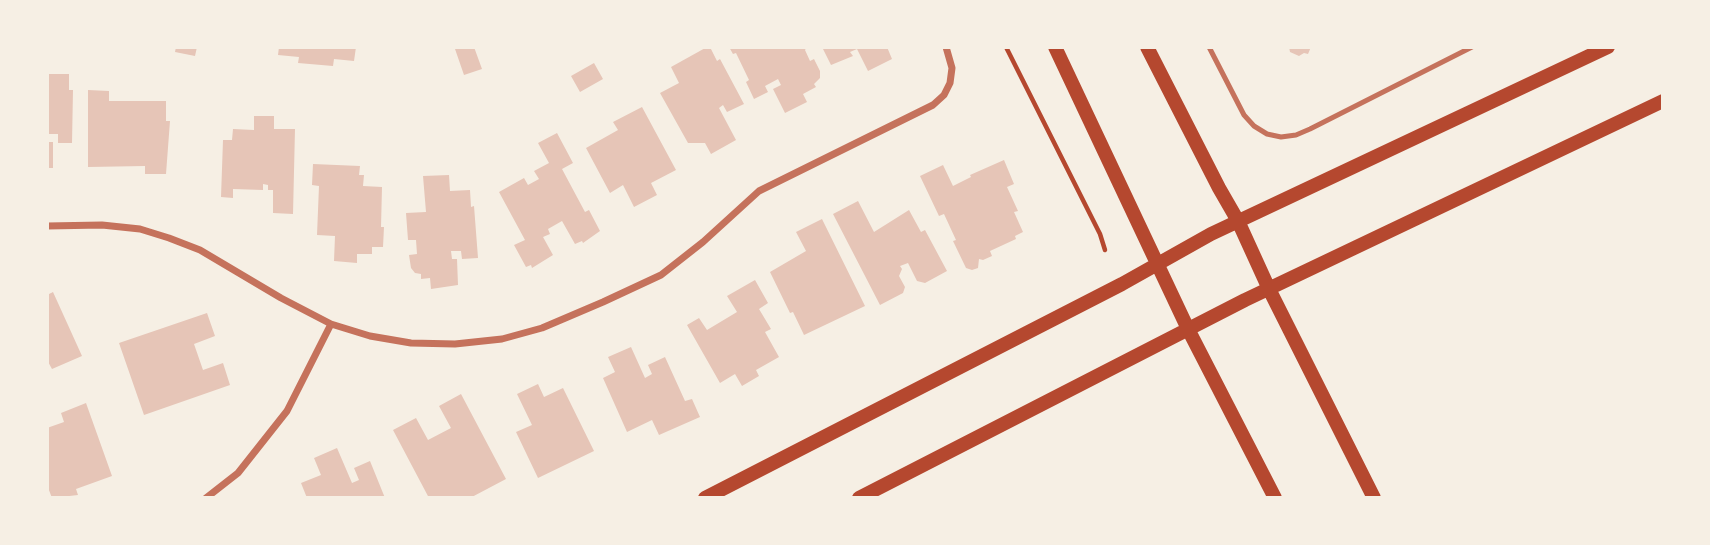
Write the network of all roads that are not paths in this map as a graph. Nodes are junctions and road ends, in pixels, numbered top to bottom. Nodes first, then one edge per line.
1 (946, 47) edge
2 (1055, 47) edge
3 (1147, 47) edge
4 (1209, 47) edge
5 (1472, 47) edge
6 (1608, 47) edge
7 (1663, 101) edge
8 (1238, 221) junction
9 (47, 226) edge
10 (1159, 265) junction
11 (1269, 289) junction
12 (331, 324) junction
13 (1188, 330) junction
14 (206, 498) edge
15 (705, 498) edge
16 (859, 498) edge
17 (1275, 498) edge
18 (1374, 498) edge

1 - 12 street
2 - 10 main road
3 - 8 main road
4 - 5 lane
6 - 8 main road
7 - 11 main road
8 - 10 main road
8 - 11 main road
9 - 12 street
10 - 13 main road
10 - 15 main road
11 - 13 main road
11 - 18 main road
12 - 14 street
13 - 16 main road
13 - 17 main road

